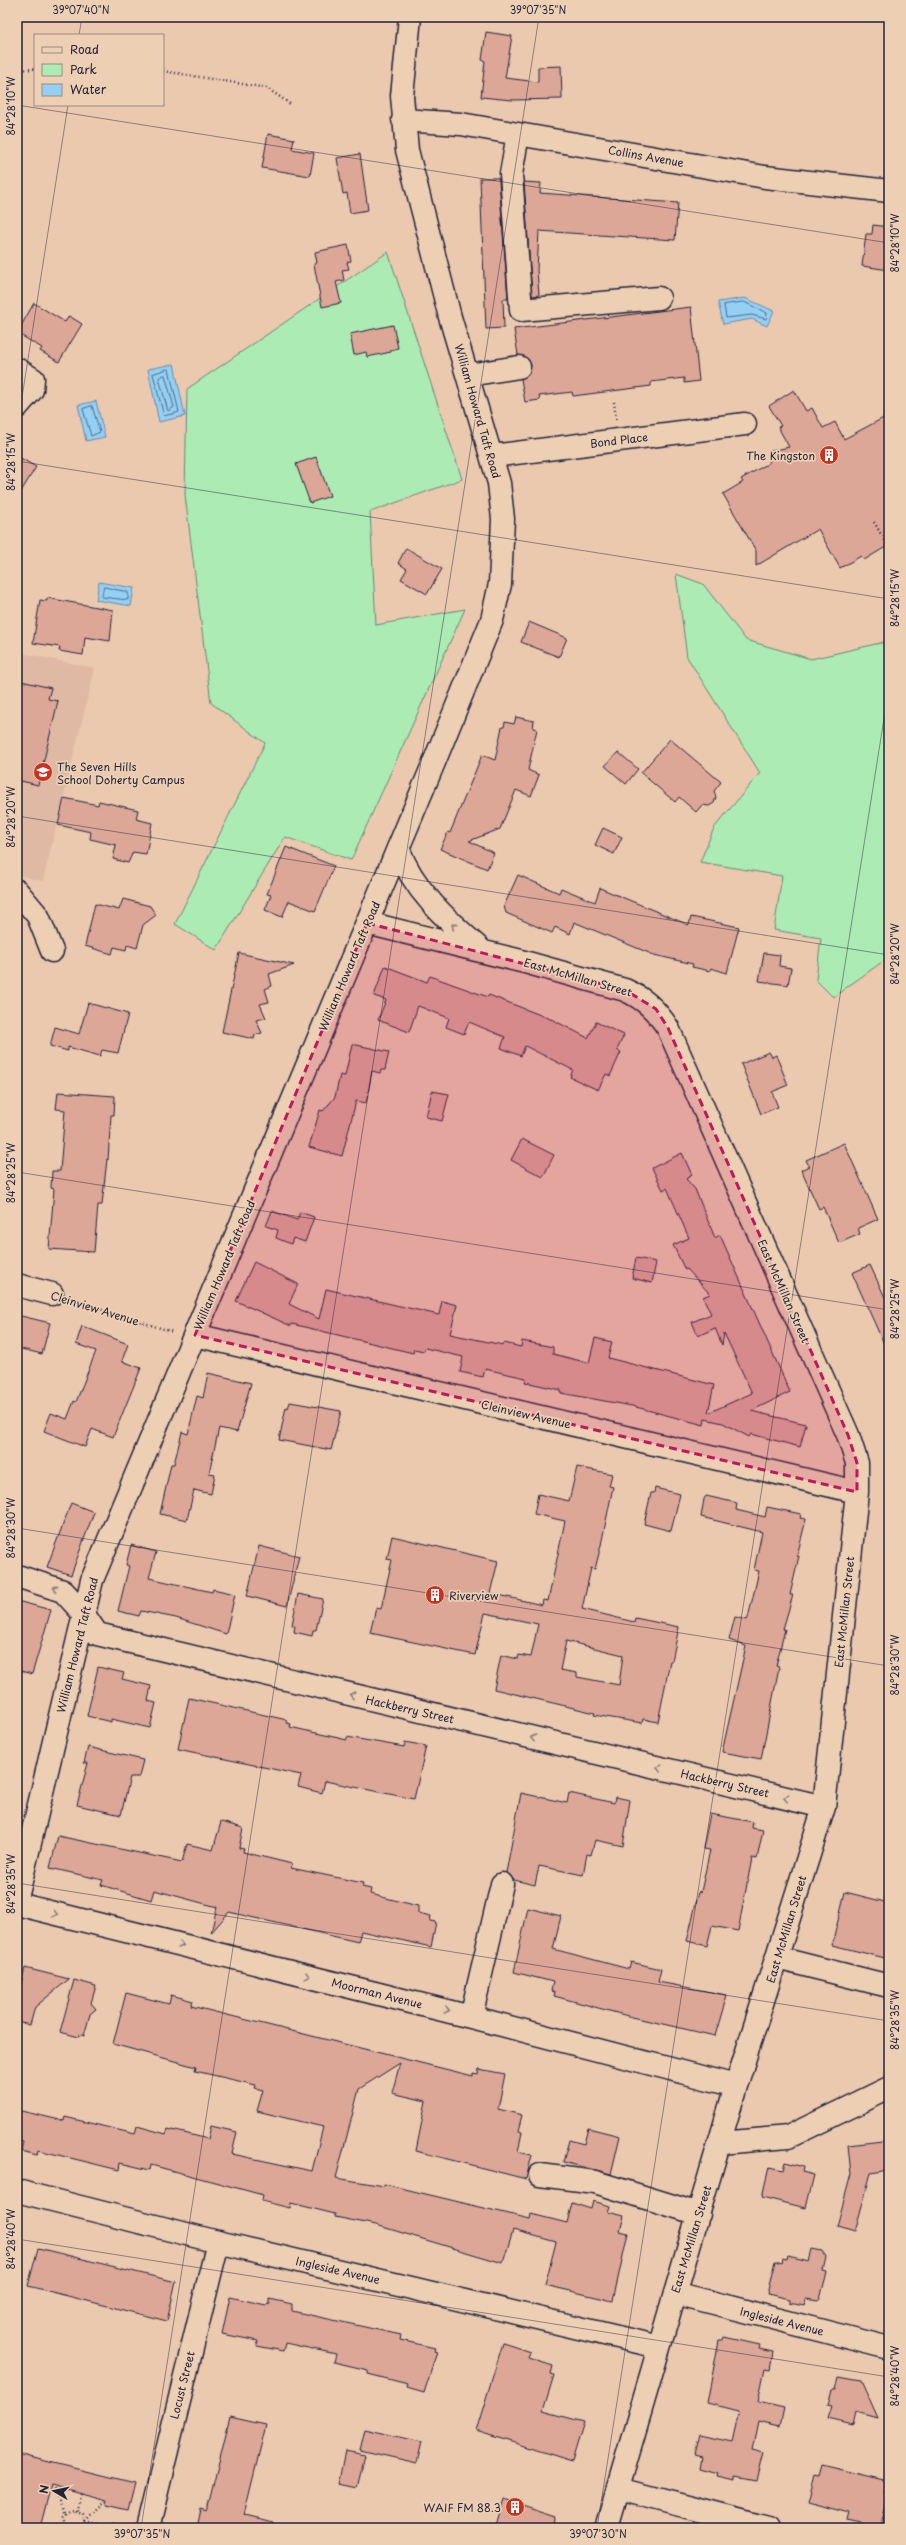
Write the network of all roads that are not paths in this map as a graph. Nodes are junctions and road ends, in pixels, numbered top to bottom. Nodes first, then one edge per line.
1 (410, 17) edge
2 (403, 120) junction
3 (518, 134) junction
4 (889, 191) edge
5 (660, 298) dead end
6 (519, 366) dead end
7 (17, 369) edge
8 (468, 375) junction
9 (17, 408) edge
10 (745, 424) dead end
11 (492, 456) junction
12 (398, 848) junction
13 (17, 890) edge
14 (367, 923) junction
15 (52, 951) dead end
16 (483, 951) junction
17 (17, 1285) edge
18 (52, 1294) road end
19 (195, 1335) junction
20 (857, 1492) junction
21 (17, 1576) edge
22 (83, 1613) junction
23 (824, 1807) junction
24 (502, 1884) dead end
25 (17, 1898) edge
26 (17, 1904) edge
27 (779, 1952) junction
28 (889, 1973) edge
29 (889, 1986) edge
30 (471, 2016) junction
31 (736, 2086) junction
32 (889, 2088) edge
33 (720, 2143) junction
34 (540, 2175) dead end
35 (17, 2190) edge
36 (699, 2214) junction
37 (218, 2242) junction
38 (675, 2293) junction
39 (659, 2347) junction
40 (889, 2348) edge
41 (618, 2489) junction
42 (138, 2528) edge
43 (606, 2528) edge
44 (769, 2528) edge

1 - 2 street, William Howard Taft Road
2 - 3 street, Collins Avenue
2 - 8 street, William Howard Taft Road
3 - 4 street, Collins Avenue
3 - 5 street
6 - 8 street
7 - 9 street
8 - 11 street, William Howard Taft Road
10 - 11 street, Bond Place
11 - 12 street, William Howard Taft Road
12 - 14 street, William Howard Taft Road
16 -> 12 street
13 - 15 street
14 - 16 street, East McMillan Street
14 - 19 street, William Howard Taft Road
16 - 20 street, East McMillan Street
17 - 18 street, Cleinview Avenue
19 - 20 street, Cleinview Avenue
19 - 22 street, William Howard Taft Road
20 - 23 street, East McMillan Street
22 -> 21 street, Hackberry Street
23 -> 22 street, Hackberry Street
22 - 25 street, William Howard Taft Road
23 - 27 street, East McMillan Street
24 - 30 street
26 -> 30 street, Moorman Avenue
27 - 28 street
27 - 29 street
27 - 31 street, East McMillan Street
30 - 31 street, Moorman Avenue
31 - 33 street, East McMillan Street
32 - 33 street
33 - 36 street, East McMillan Street
34 - 36 street
35 - 37 street, Ingleside Avenue
36 - 38 street, East McMillan Street
37 - 39 street, Ingleside Avenue
37 - 42 street, Locust Street
38 - 39 street, East McMillan Street
38 - 40 street, Ingleside Avenue
39 - 41 street, East McMillan Street
41 - 43 street, East McMillan Street
41 - 44 street

